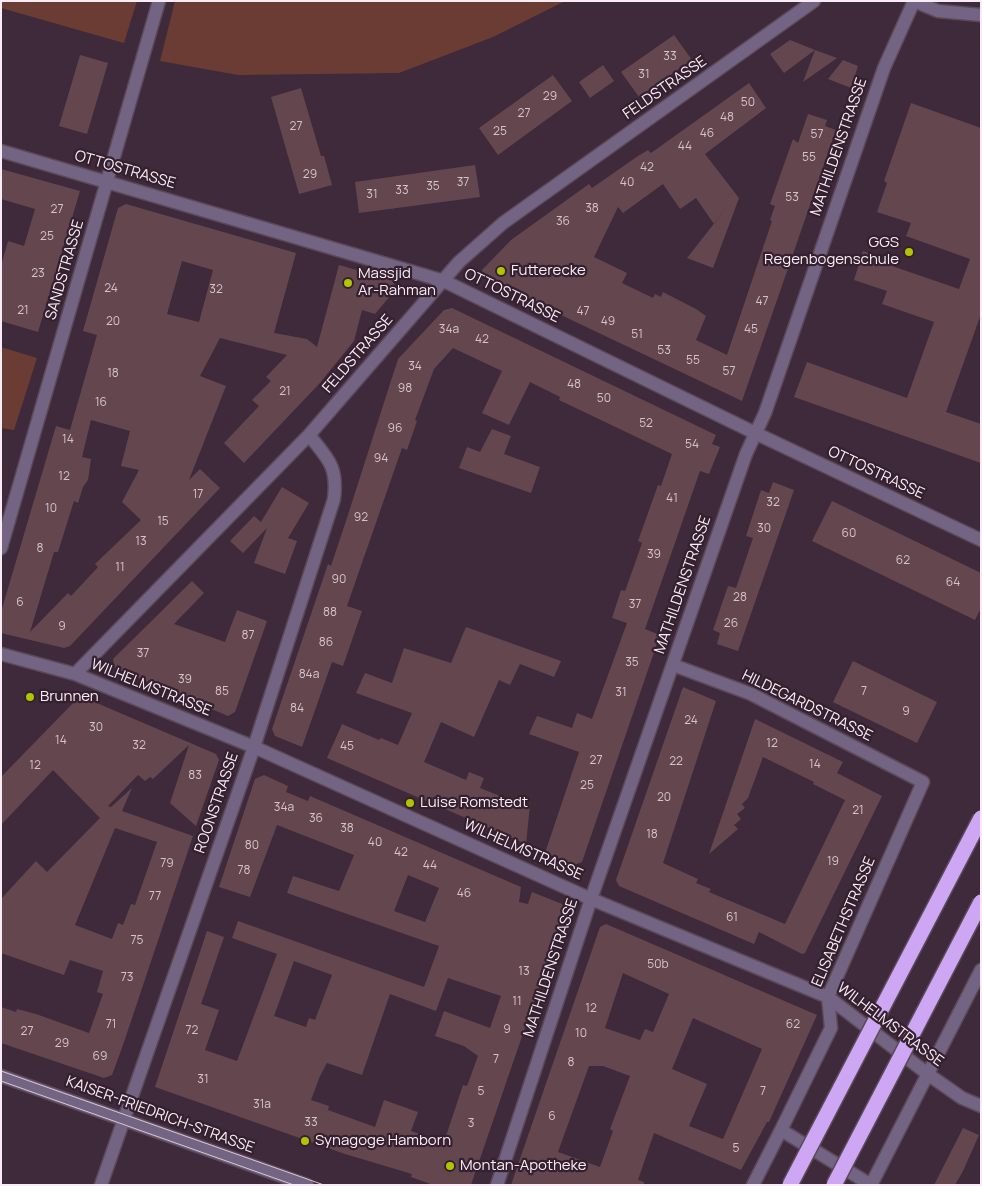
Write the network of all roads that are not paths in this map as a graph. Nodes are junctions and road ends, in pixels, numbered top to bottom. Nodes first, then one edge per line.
1 (159, 1) edge
2 (814, 1) edge
3 (914, 1) edge
4 (981, 15) edge
5 (1, 151) edge
6 (108, 182) junction
7 (444, 281) junction
8 (755, 433) junction
9 (309, 435) junction
10 (981, 540) edge
11 (1, 548) edge
12 (1, 654) edge
13 (672, 665) junction
14 (75, 674) junction
15 (254, 747) junction
16 (924, 782) joint
17 (981, 818) edge
18 (591, 899) junction
19 (981, 902) edge
20 (981, 970) edge
21 (828, 997) junction
22 (929, 1075) junction
23 (1, 1076) edge
24 (981, 1106) edge
25 (124, 1120) junction
26 (781, 1130) junction
27 (101, 1185) edge
28 (307, 1185) edge
29 (496, 1185) edge
30 (753, 1185) edge
31 (790, 1185) edge
32 (834, 1185) edge
33 (871, 1185) edge

1 - 6 street, SANDSTRASSE
2 - 7 street, FELDSTRASSE
3 - 4 street
3 - 8 street, MATHILDENSTRASSE
5 - 6 street, OTTOSTRASSE
6 - 7 street, OTTOSTRASSE
6 - 11 street, SANDSTRASSE
7 - 8 street, OTTOSTRASSE
7 - 9 street, FELDSTRASSE
8 - 10 street, OTTOSTRASSE
8 - 13 street, MATHILDENSTRASSE
9 - 14 street, FELDSTRASSE
9 - 15 street, ROONSTRASSE
12 - 14 street, WILHELMSTRASSE
13 - 16 street, HILDEGARDSTRASSE
13 - 18 street, MATHILDENSTRASSE
14 - 15 street, WILHELMSTRASSE
15 - 18 street, WILHELMSTRASSE
15 - 25 street, ROONSTRASSE
16 - 21 street, ELISABETHSTRASSE
17 - 31 highway, bridge
18 - 21 street, WILHELMSTRASSE
18 - 29 street, MATHILDENSTRASSE
19 - 32 highway, bridge
20 - 22 street
21 - 22 street, WILHELMSTRASSE
21 - 26 street, ELISABETHSTRASSE
22 - 24 street, WILHELMSTRASSE
22 - 33 street
23 - 25 street, KAISER-FRIEDRICH-STRASSE
25 - 27 street, ROONSTRASSE
25 - 28 street, KAISER-FRIEDRICH-STRASSE
26 - 30 street, ELISABETHSTRASSE
26 - 33 street

